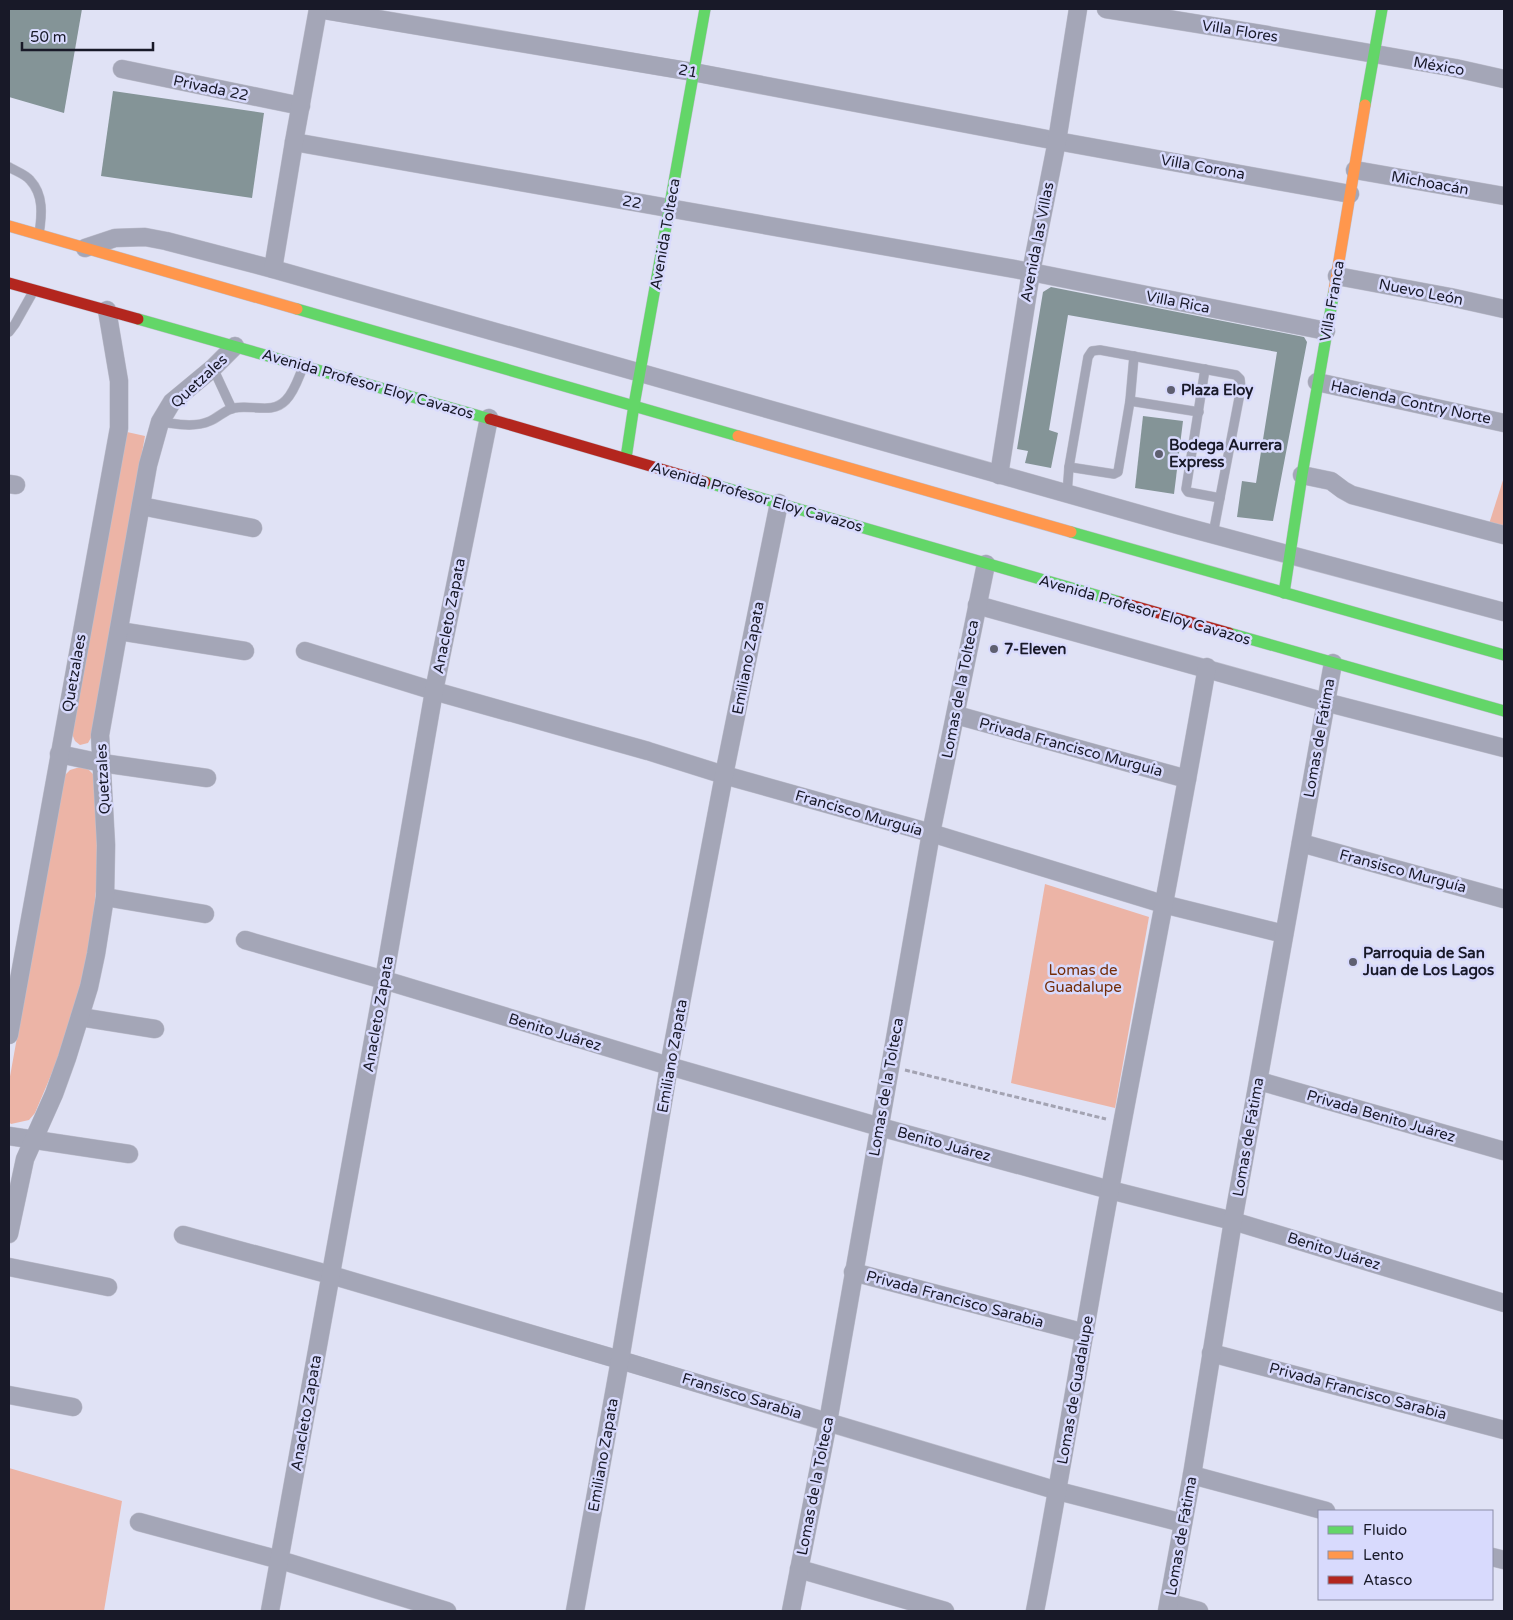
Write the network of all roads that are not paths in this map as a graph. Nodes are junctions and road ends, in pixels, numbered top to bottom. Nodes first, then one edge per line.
1 (318, 9) edge
2 (704, 9) edge
3 (1078, 9) edge
4 (1106, 9) edge
5 (1382, 9) edge
6 (1374, 54) junction
7 (122, 69) dead end
8 (694, 72) junction
9 (1504, 79) edge
10 (301, 106) junction
11 (1057, 141) junction
12 (294, 142) junction
13 (9, 167) edge
14 (1356, 170) junction
15 (1350, 194) junction
16 (1504, 196) edge
17 (669, 208) junction
18 (9, 226) edge
19 (39, 235) junction
20 (84, 248) junction
21 (273, 269) junction
22 (1030, 272) junction
23 (1337, 276) junction
24 (9, 283) edge
25 (34, 289) junction
26 (1504, 309) edge
27 (107, 310) junction
28 (1326, 330) junction
29 (9, 332) edge
30 (235, 346) junction
31 (1134, 356) junction
32 (304, 365) junction
33 (212, 368) junction
34 (1205, 369) junction
35 (641, 374) junction
36 (1317, 382) junction
37 (1130, 401) junction
38 (634, 405) junction
39 (232, 409) junction
40 (1199, 412) junction
41 (489, 418) junction
42 (160, 422) junction
43 (1504, 423) edge
44 (626, 458) junction
45 (1069, 467) junction
46 (999, 475) junction
47 (1302, 475) junction
48 (1067, 494) junction
49 (1220, 498) junction
50 (779, 503) junction
51 (141, 506) junction
52 (253, 528) dead end
53 (1214, 534) junction
54 (1504, 535) edge
55 (1290, 555) junction
56 (986, 564) junction
57 (1284, 593) junction
58 (977, 605) junction
59 (1504, 612) edge
60 (119, 630) junction
61 (305, 651) dead end
62 (245, 652) dead end
63 (1504, 654) edge
64 (1333, 663) junction
65 (1207, 668) junction
66 (434, 690) junction
67 (1325, 702) junction
68 (1504, 711) edge
69 (956, 715) junction
70 (1504, 748) edge
71 (60, 754) junction
72 (102, 763) junction
73 (724, 775) junction
74 (207, 778) dead end
75 (1187, 779) junction
76 (931, 833) junction
77 (1301, 843) junction
78 (105, 897) junction
79 (1504, 899) edge
80 (1163, 904) junction
81 (205, 914) dead end
82 (1284, 934) junction
83 (245, 940) dead end
84 (384, 980) junction
85 (80, 1017) junction
86 (155, 1029) dead end
87 (9, 1035) edge
88 (670, 1066) junction
89 (1259, 1081) junction
90 (880, 1127) junction
91 (9, 1136) edge
92 (33, 1141) junction
93 (1504, 1151) edge
94 (129, 1154) dead end
95 (1110, 1190) junction
96 (1233, 1220) junction
97 (9, 1234) edge
98 (183, 1234) dead end
99 (9, 1267) edge
100 (853, 1272) junction
101 (331, 1275) junction
102 (108, 1287) dead end
103 (1504, 1303) edge
104 (1085, 1333) junction
105 (1211, 1353) junction
106 (620, 1360) junction
107 (9, 1395) edge
108 (73, 1407) dead end
109 (828, 1422) junction
110 (1504, 1430) edge
111 (1192, 1475) junction
112 (1058, 1491) junction
113 (1322, 1510) edge
114 (139, 1522) dead end
115 (1183, 1524) junction
116 (280, 1560) junction
117 (799, 1570) junction
118 (1168, 1607) edge
119 (270, 1611) edge
120 (447, 1611) edge
121 (575, 1611) edge
122 (791, 1611) edge
123 (945, 1611) edge
124 (1035, 1611) edge
125 (1199, 1611) edge

1 - 8 street, 21
1 - 10 street
2 - 8 main road, Avenida Tolteca
3 - 11 street, Avenida las Villas
4 - 6 street, Villa Flores
5 - 6 main road, Villa Franca
6 - 9 street, México
6 - 14 main road, Villa Franca
7 - 10 street, Privada 22
8 - 11 street, 21
8 - 17 main road, Avenida Tolteca
10 - 12 street
11 - 15 street, Villa Corona
11 - 22 street, Avenida las Villas
12 - 17 street, 22
12 - 21 street
13 - 19 lane
14 - 15 main road, Villa Franca
14 - 16 street, Michoacán
15 - 23 main road, Villa Franca
17 - 22 street, 22
17 - 35 main road, Avenida Tolteca
18 - 19 main road
19 - 20 main road
20 - 21 street
20 - 38 main road
21 - 35 street
22 - 28 street, Villa Rica
22 - 46 street, Avenida las Villas
23 - 26 street, Nuevo León
23 - 28 main road, Villa Franca
24 - 25 main road, Avenida Profesor Eloy Cavazos
25 - 27 main road, Avenida Profesor Eloy Cavazos
25 - 29 lane
27 - 30 main road, Avenida Profesor Eloy Cavazos
27 - 71 street, Quetzalaes
28 - 36 main road, Villa Franca
30 - 32 main road, Avenida Profesor Eloy Cavazos
30 - 33 street, Quetzales
31 - 34 lane
31 - 37 lane
31 - 45 lane
32 - 39 lane
32 - 41 main road, Avenida Profesor Eloy Cavazos
33 - 39 lane
33 - 42 street, Quetzales
34 - 40 lane
34 - 49 lane
35 - 38 main road, Avenida Tolteca
35 - 46 street
36 - 43 street, Hacienda Contry Norte
36 - 47 main road, Villa Franca
37 - 40 lane
37 - 45 lane
38 - 44 main road, Avenida Tolteca
38 - 57 main road
39 - 42 lane
40 - 49 lane
41 - 44 main road, Avenida Profesor Eloy Cavazos
41 - 66 street, Anacleto Zapata
42 - 51 street, Quetzales
44 - 50 main road, Avenida Profesor Eloy Cavazos
45 - 48 lane
46 - 48 street
47 - 54 street
47 - 55 main road, Villa Franca
48 - 53 street
49 - 53 lane
50 - 56 main road, Avenida Profesor Eloy Cavazos
50 - 73 street, Emiliano Zapata
51 - 52 street
51 - 60 street, Quetzales
53 - 55 street
55 - 57 main road, Villa Franca
55 - 59 street
56 - 58 street, Lomas de la Tolteca
56 - 64 main road, Avenida Profesor Eloy Cavazos
57 - 63 main road
58 - 65 street
58 - 69 street, Lomas de la Tolteca
60 - 62 street
60 - 72 street, Quetzales
61 - 66 street
64 - 67 street, Lomas de Fátima
64 - 68 main road, Avenida Profesor Eloy Cavazos
65 - 67 street
65 - 75 street, Lomas de Guadalupe
66 - 73 street, Francisco Murguía
66 - 84 street, Anacleto Zapata
67 - 70 street
67 - 77 street, Lomas de Fátima
69 - 75 street, Privada Francisco Murguía
69 - 76 street, Lomas de la Tolteca
71 - 72 street
71 - 87 street, Quetzalaes
72 - 74 street
72 - 78 street, Quetzales
73 - 76 street, Francisco Murguía
73 - 88 street, Emiliano Zapata
75 - 80 street, Lomas de Guadalupe
76 - 80 street, Francisco Murguía
76 - 90 street, Lomas de la Tolteca
77 - 79 street, Fransisco Murguía
77 - 82 street, Lomas de Fátima
78 - 81 street
78 - 85 street, Quetzales
80 - 82 street, Francisco Murguía
80 - 95 street, Lomas de Guadalupe
82 - 89 street, Lomas de Fátima
83 - 84 street
84 - 88 street, Benito Juárez
84 - 101 street, Anacleto Zapata
85 - 86 street
85 - 92 street, Quetzales
88 - 90 street, Benito Juárez
88 - 106 street, Emiliano Zapata
89 - 93 street, Privada Benito Juárez
89 - 96 street, Lomas de Fátima
90 - 95 street, Benito Juárez
90 - 100 street, Lomas de la Tolteca
91 - 92 street
92 - 94 street
92 - 97 street, Quetzales
95 - 96 street, Benito Juárez
95 - 104 street, Lomas de Guadalupe
96 - 103 street, Benito Juárez
96 - 105 street, Lomas de Fátima
98 - 101 street
99 - 102 street
100 - 104 street, Privada Francisco Sarabia
100 - 109 street, Lomas de la Tolteca
101 - 106 street, Fransisco Sarabia
101 - 116 street, Anacleto Zapata
104 - 112 street, Lomas de Guadalupe
105 - 110 street, Privada Francisco Sarabia
105 - 111 street, Lomas de Fátima
106 - 109 street, Fransisco Sarabia
106 - 121 street, Emiliano Zapata
107 - 108 street
109 - 112 street, Fransisco Sarabia
109 - 117 street, Lomas de la Tolteca
111 - 113 street
111 - 115 street, Lomas de Fátima
112 - 115 street, Fransisco Sarabia
112 - 124 street, Lomas de Guadalupe
114 - 116 street
115 - 118 street, Lomas de Fátima
116 - 119 street, Anacleto Zapata
116 - 120 street
117 - 122 street, Lomas de la Tolteca
117 - 123 street
118 - 125 street

